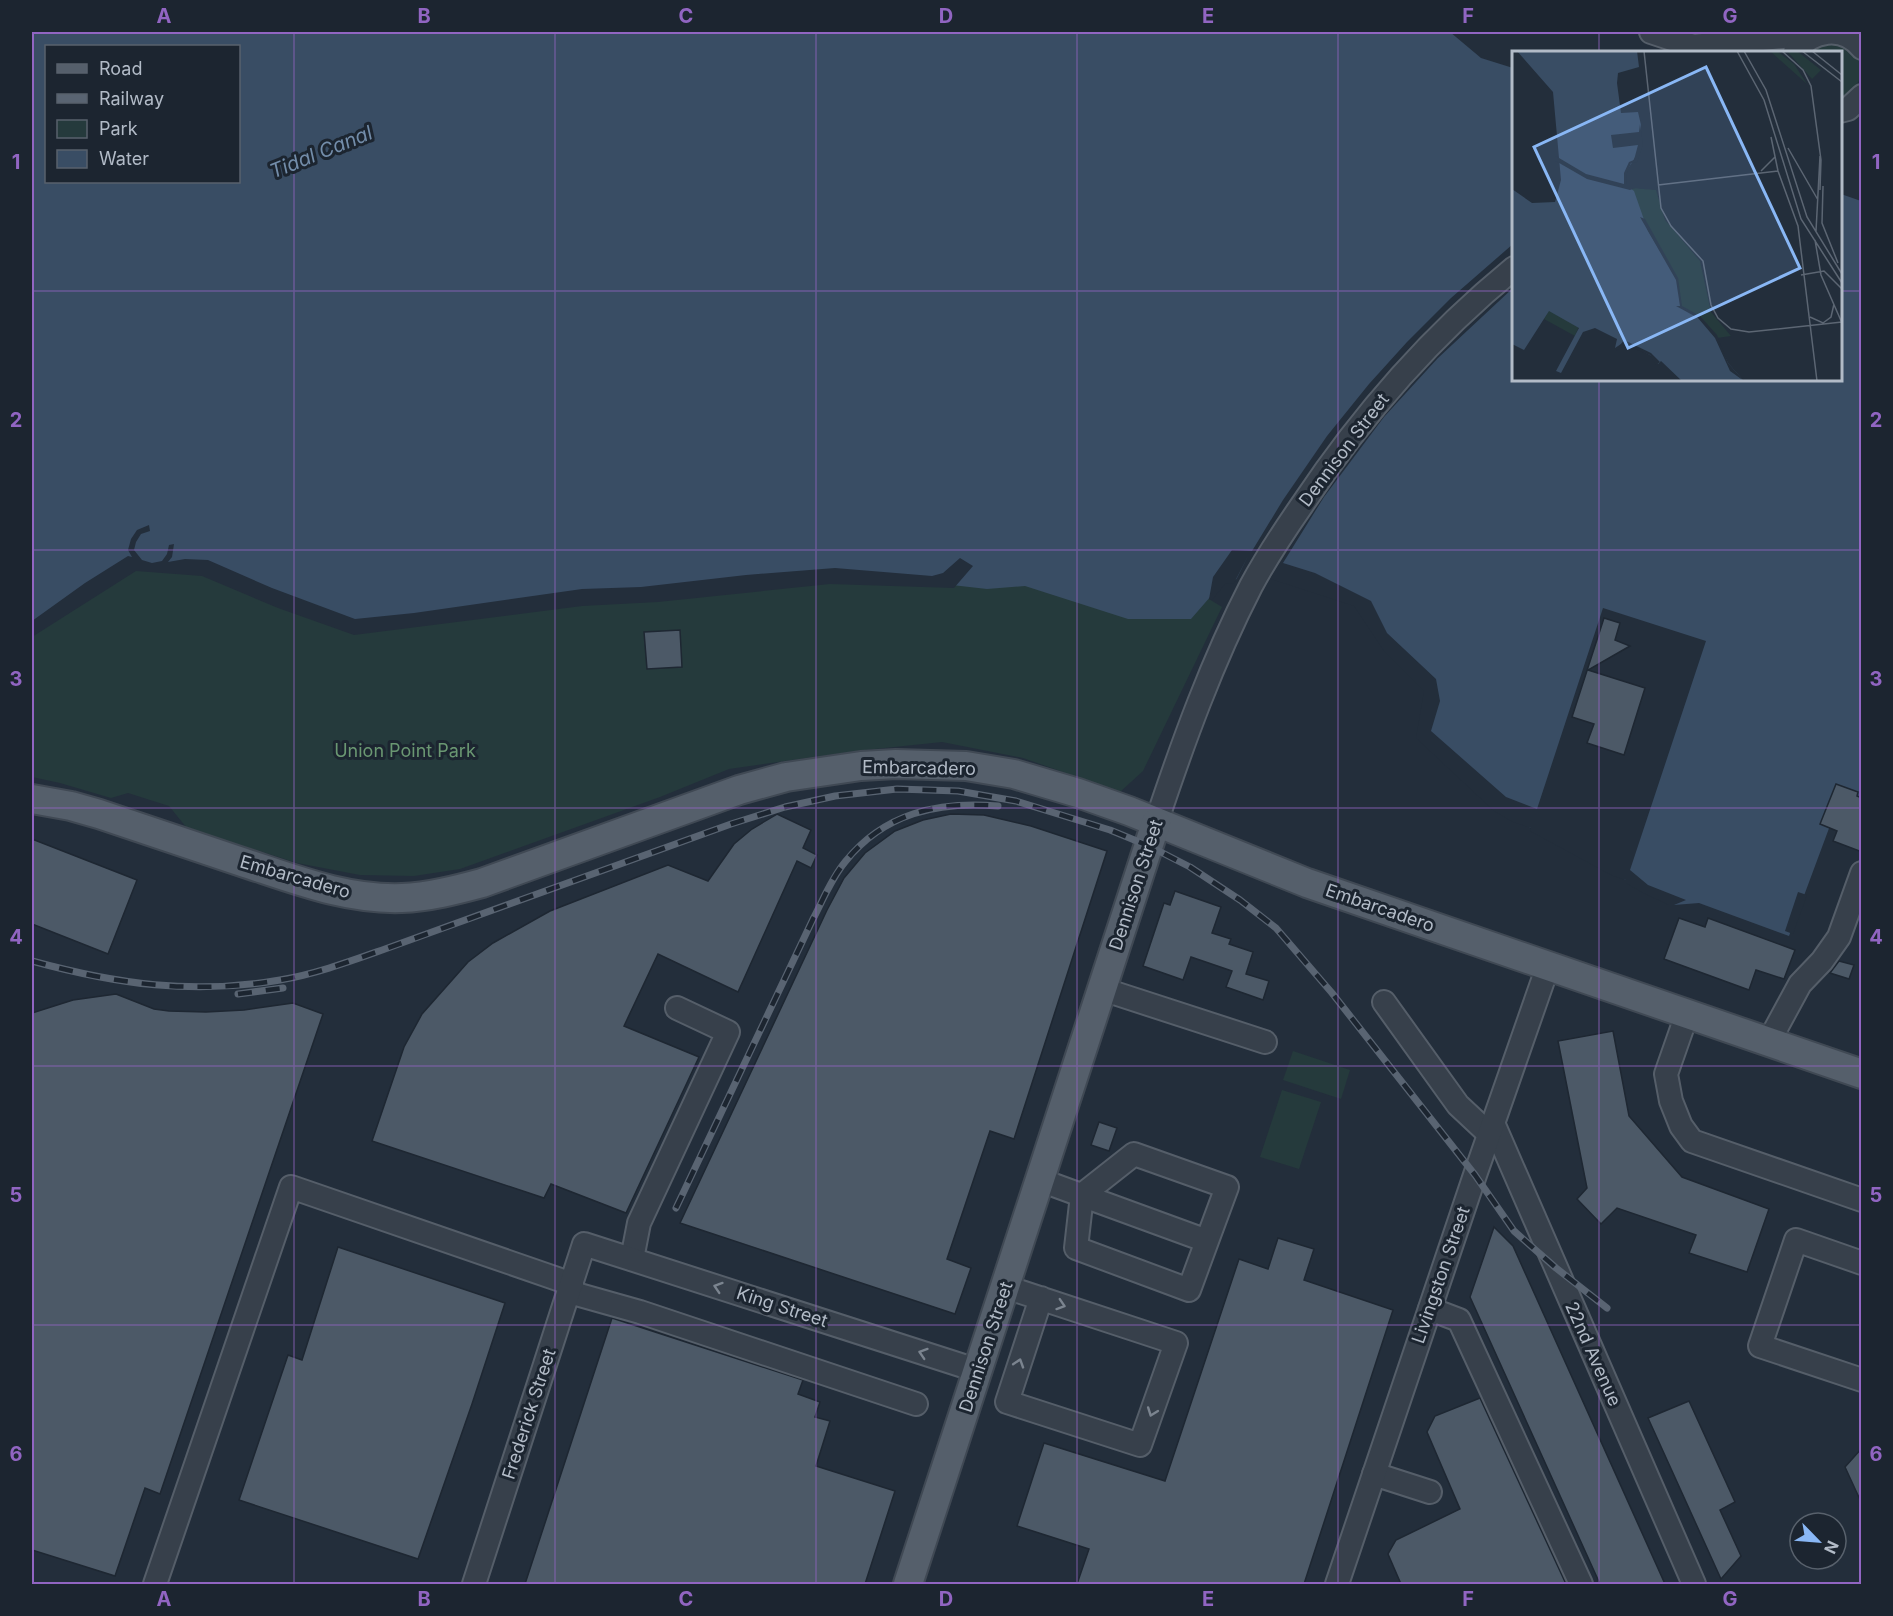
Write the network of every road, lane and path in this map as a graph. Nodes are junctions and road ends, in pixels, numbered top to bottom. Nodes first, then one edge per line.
1 (1650, 32) edge
2 (1827, 32) edge
3 (1759, 38) junction
4 (1862, 48) edge
5 (1780, 51) edge
6 (1796, 51) edge
7 (1862, 96) edge
8 (1842, 110) edge
9 (1512, 270) edge
10 (32, 799) edge
11 (1156, 822) junction
12 (1862, 873) edge
13 (1548, 966) junction
14 (1102, 989) junction
15 (1384, 1002) dead end
16 (677, 1008) dead end
17 (1687, 1014) junction
18 (1265, 1042) dead end
19 (1768, 1042) junction
20 (1862, 1074) edge
21 (1491, 1128) junction
22 (1040, 1180) junction
23 (1082, 1195) junction
24 (1862, 1200) edge
25 (1207, 1241) junction
26 (585, 1244) joint
27 (632, 1259) junction
28 (1862, 1263) edge
29 (1006, 1287) junction
30 (570, 1288) junction
31 (1041, 1298) junction
32 (1430, 1309) junction
33 (1862, 1380) edge
34 (976, 1381) junction
35 (1007, 1402) junction
36 (916, 1404) dead end
37 (1374, 1473) junction
38 (1430, 1492) dead end
39 (155, 1584) edge
40 (474, 1584) edge
41 (908, 1584) edge
42 (1337, 1584) edge
43 (1581, 1584) edge
44 (1694, 1584) edge

1 - 3 street
2 - 3 street
2 - 4 street
2 - 6 street
3 - 5 street
7 - 8 street
9 - 11 street, Dennison Street
10 - 11 main road, Embarcadero
11 - 13 main road, Embarcadero
11 - 14 main road, Dennison Street
12 - 19 street
13 - 17 main road, Embarcadero
13 - 21 street, Livingston Street
14 - 18 street
14 - 22 main road, Dennison Street
15 - 21 street
16 - 27 street
17 - 19 main road, Embarcadero
17 - 24 street
19 - 20 main road, Embarcadero
21 - 32 street, Livingston Street
21 - 44 street, 22nd Avenue
22 - 23 street
22 - 29 main road, Dennison Street
23 - 25 street
23 - 25 street
23 - 25 street
26 - 27 street, King Street
26 - 30 street, Frederick Street
34 -> 27 street, King Street
28 - 33 street
29 - 31 street
29 - 34 main road, Dennison Street
30 - 36 street
30 - 39 street
30 - 40 street, Frederick Street
35 -> 31 street
31 -> 35 street, King Street
32 - 37 street, Livingston Street
32 - 43 street
34 - 35 street, King Street
34 - 41 main road, Dennison Street
37 - 38 street
37 - 42 street, Livingston Street

